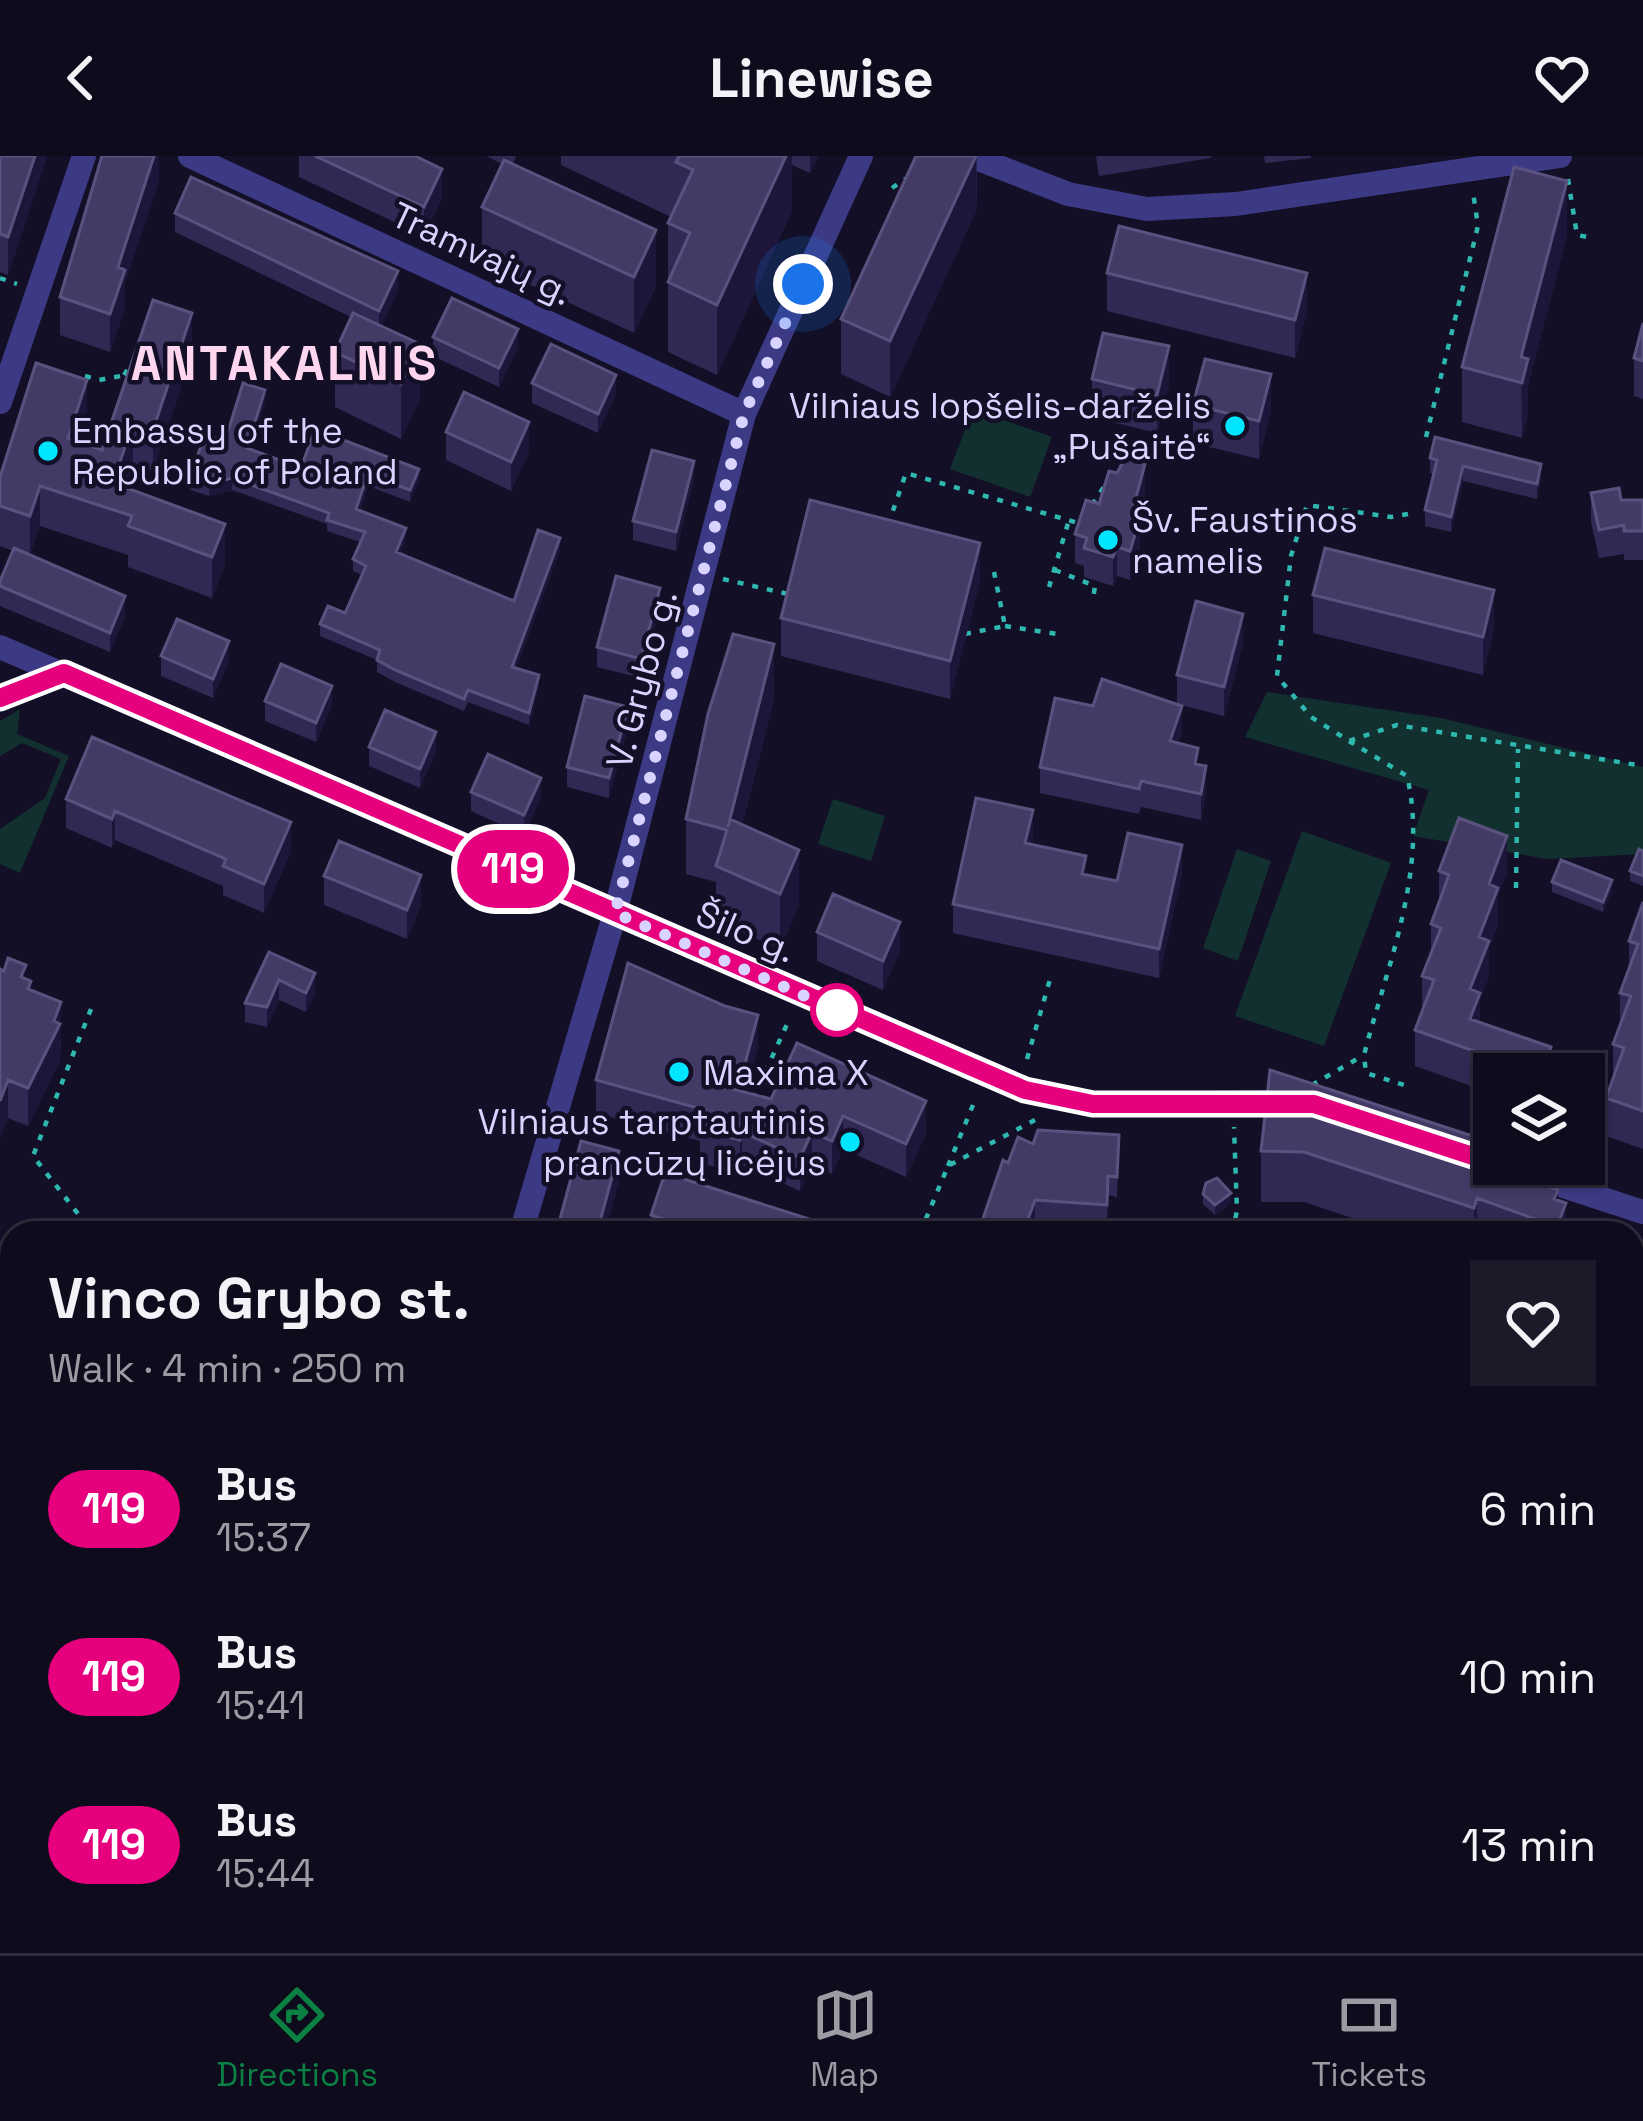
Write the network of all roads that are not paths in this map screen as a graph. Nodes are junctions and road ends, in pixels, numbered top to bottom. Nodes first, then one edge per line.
1 (84, 156) edge
2 (190, 156) edge
3 (861, 156) edge
4 (971, 156) edge
5 (1564, 167) edge
6 (0, 403) edge
7 (744, 414) junction
8 (4, 649) edge
9 (64, 673) junction
10 (4, 695) edge
11 (615, 913) junction
12 (1304, 1102) edge
13 (1561, 1185) edge
14 (1643, 1212) edge
15 (525, 1221) edge

1 - 6 street
2 - 7 street, Tramvajų g.
3 - 7 street, V. Grybo g.
4 - 5 street
7 - 11 street, V. Grybo g.
8 - 9 street, Šilo g.
8 - 10 street, Šilo g.
9 - 10 street, Šilo g.
9 - 11 street, Šilo g.
11 - 12 street, Šilo g.
11 - 15 street, V. Grybo g.
13 - 14 street

